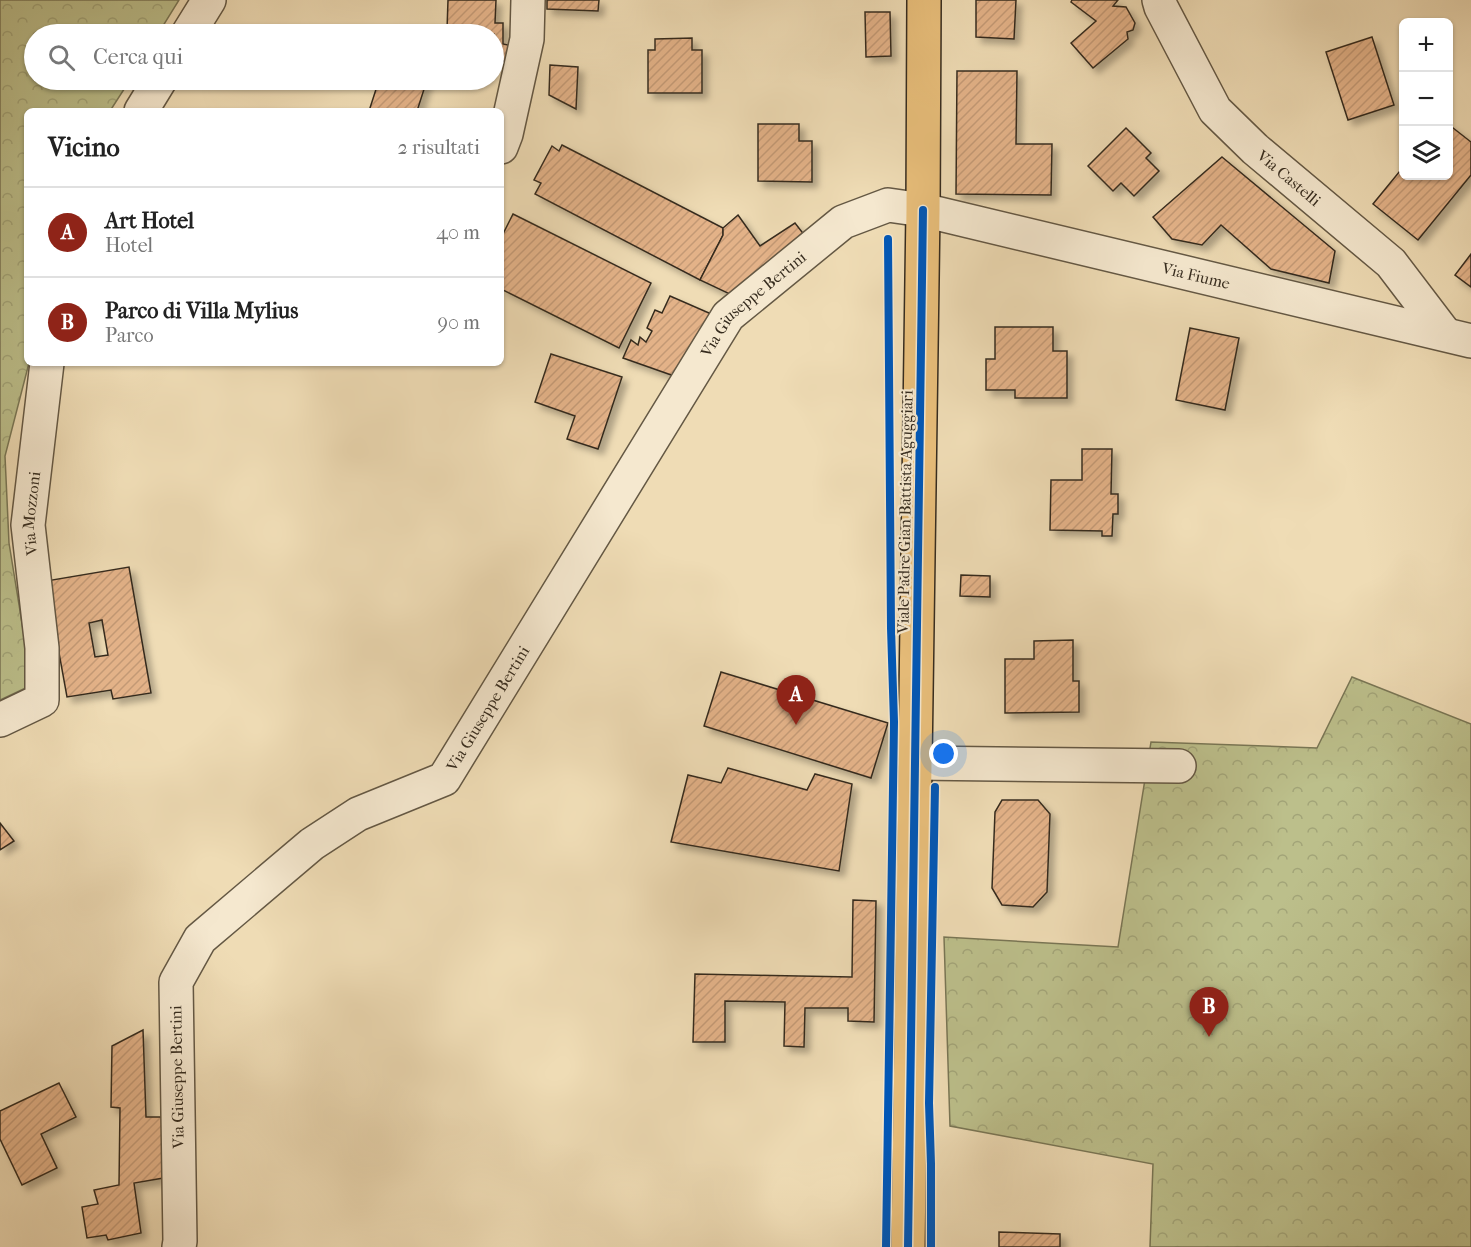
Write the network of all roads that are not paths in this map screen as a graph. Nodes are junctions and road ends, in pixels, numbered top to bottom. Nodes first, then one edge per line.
1 (209, 0) edge
2 (528, 0) edge
3 (924, 0) edge
4 (1159, 0) edge
5 (194, 24) edge
6 (154, 90) edge
7 (143, 108) edge
8 (504, 139) edge
9 (923, 210) junction
10 (1458, 337) edge
11 (47, 366) edge
12 (0, 720) edge
13 (915, 763) junction
14 (1179, 766) dead end
15 (178, 1247) edge
16 (908, 1247) edge

1 - 5 street
2 - 8 street
3 - 9 main road, Viale Padre Gian Battista Aguggiari
4 - 10 street, Via Castelli
6 - 7 street
9 - 10 street, Via Fiume
9 - 13 main road, Viale Padre Gian Battista Aguggiari
9 - 15 street, Via Giuseppe Bertini
11 - 12 street, Via Mozzoni
13 - 14 street
13 - 16 main road, Viale Padre Gian Battista Aguggiari

